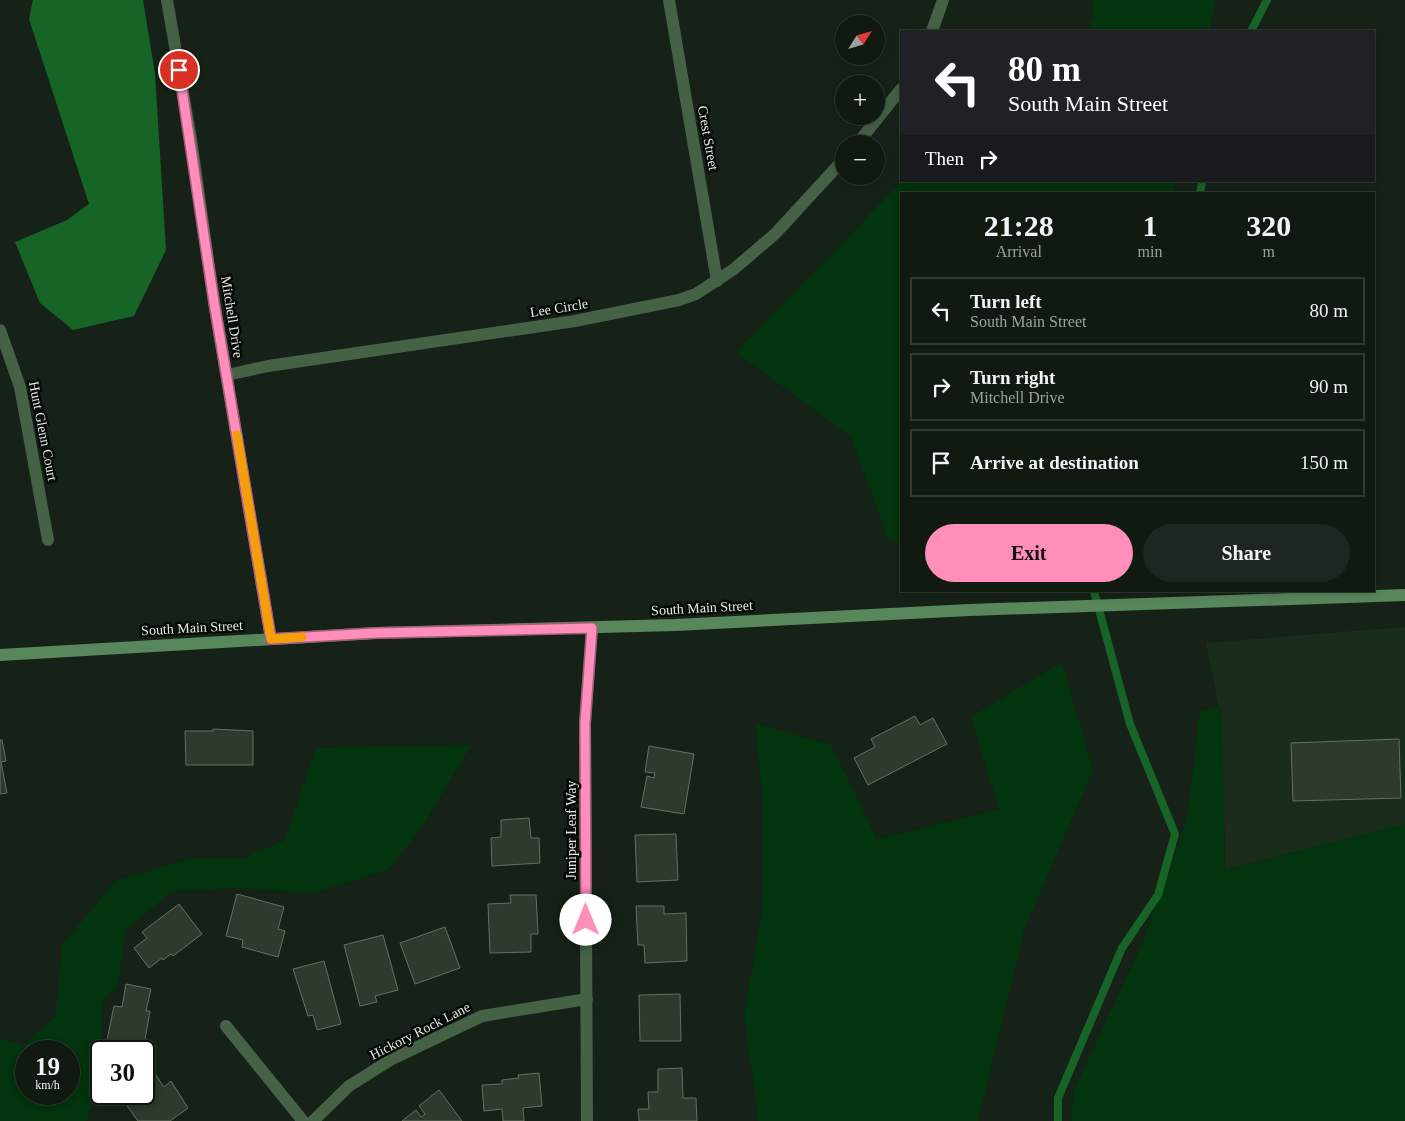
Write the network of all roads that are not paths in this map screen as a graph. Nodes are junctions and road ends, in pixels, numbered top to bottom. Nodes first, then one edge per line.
1 (167, 0) edge
2 (669, 0) edge
3 (943, 0) edge
4 (932, 30) edge
5 (900, 90) edge
6 (864, 135) edge
7 (835, 169) edge
8 (717, 280) junction
9 (0, 330) edge
10 (227, 375) junction
11 (48, 540) dead end
12 (1405, 595) edge
13 (592, 628) junction
14 (271, 639) junction
15 (0, 655) edge
16 (587, 999) junction
17 (226, 1026) dead end
18 (303, 1121) edge
19 (312, 1121) edge
20 (586, 1121) edge

1 - 10 street, Mitchell Drive
2 - 8 street, Crest Street
3 - 4 street
5 - 6 street
7 - 8 street, Lee Circle
8 - 10 street, Lee Circle
9 - 11 street, Hunt Glenn Court
10 - 14 street, Mitchell Drive
12 - 13 main road, South Main Street
13 - 14 main road, South Main Street
13 - 16 street, Juniper Leaf Way
14 - 15 main road, South Main Street
16 - 19 street, Hickory Rock Lane
16 - 20 street, Juniper Leaf Way
17 - 18 street

